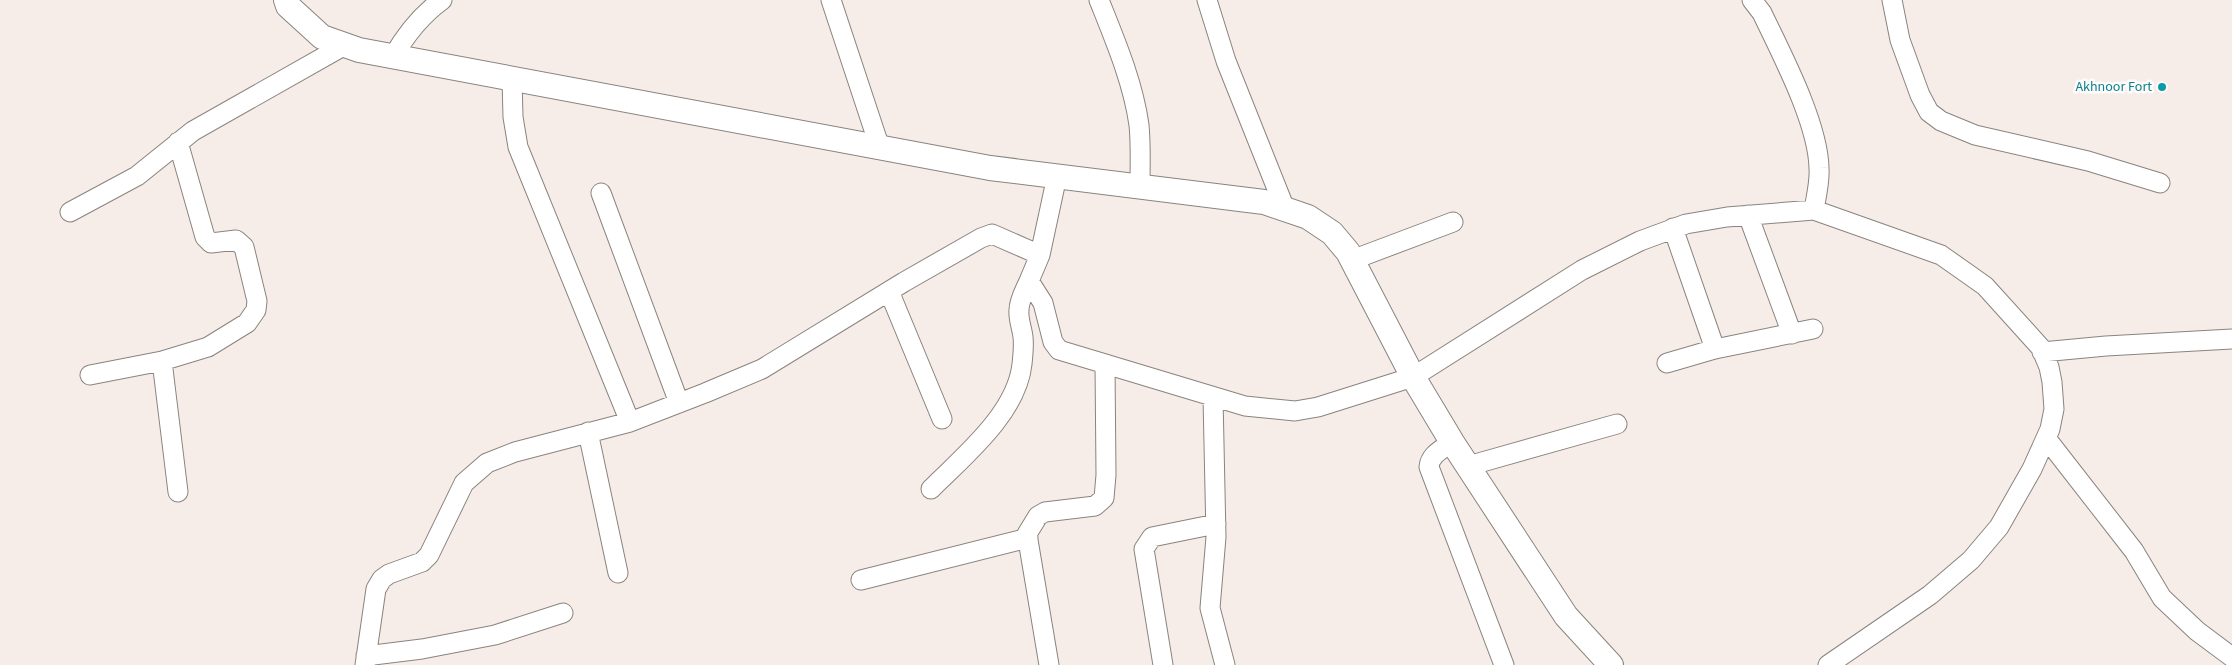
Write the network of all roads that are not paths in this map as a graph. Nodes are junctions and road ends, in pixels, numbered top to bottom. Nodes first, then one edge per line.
1 (286, 0) edge
2 (442, 0) edge
3 (831, 0) edge
4 (1099, 0) edge
5 (1207, 0) edge
6 (1892, 0) edge
7 (1763, 4) edge
8 (344, 45) junction
9 (393, 57) junction
10 (512, 79) junction
11 (178, 142) junction
12 (880, 148) junction
13 (1058, 176) junction
14 (2160, 183) dead end
15 (1140, 186) junction
16 (601, 193) dead end
17 (1285, 209) junction
18 (1814, 210) junction
19 (70, 212) dead end
20 (1748, 215) junction
21 (1453, 222) dead end
22 (1673, 228) junction
23 (1040, 255) junction
24 (1352, 260) junction
25 (1030, 282) junction
26 (889, 291) junction
27 (1813, 329) dead end
28 (1792, 334) junction
29 (2232, 339) edge
30 (1715, 349) junction
31 (2042, 352) junction
32 (162, 361) junction
33 (1667, 362) dead end
34 (1105, 364) junction
35 (90, 375) dead end
36 (1413, 377) junction
37 (1213, 397) junction
38 (679, 403) junction
39 (942, 419) dead end
40 (630, 422) junction
41 (1617, 424) dead end
42 (588, 432) junction
43 (2046, 438) junction
44 (1452, 442) junction
45 (1468, 466) junction
46 (931, 490) dead end
47 (178, 492) dead end
48 (1216, 524) junction
49 (1028, 538) junction
50 (618, 573) dead end
51 (861, 580) dead end
52 (563, 613) dead end
53 (2232, 658) edge
54 (365, 660) edge
55 (1049, 665) edge
56 (1163, 665) edge
57 (1225, 665) edge
58 (1504, 665) edge
59 (1611, 665) edge
60 (1828, 665) edge

1 - 8 main road
2 - 9 street
3 - 12 street
4 - 15 street
5 - 17 street
6 - 14 street
7 - 18 street
8 - 9 main road
8 - 11 street
9 - 10 main road
10 - 12 main road
10 - 40 street
11 - 19 street
11 - 32 street
12 - 13 main road
13 - 15 main road
13 - 23 street
15 - 17 main road
16 - 38 street
17 - 24 main road
18 - 20 street
18 - 31 street
20 - 22 street
20 - 28 street
21 - 24 street
22 - 30 street
22 - 36 street
23 - 25 street
23 - 26 street
24 - 36 main road
25 - 34 street
25 - 46 street
26 - 38 street
26 - 39 street
27 - 28 street
28 - 30 street
29 - 31 street
30 - 33 street
31 - 43 street
32 - 35 street
32 - 47 street
34 - 37 street
34 - 49 street
36 - 37 street
36 - 44 main road
37 - 48 street
38 - 40 street
40 - 42 street
41 - 45 street
42 - 50 street
42 - 54 street
43 - 53 street
43 - 60 street
44 - 45 main road
44 - 58 street
45 - 59 main road
48 - 56 street
48 - 57 street
49 - 51 street
49 - 55 street
52 - 54 street

